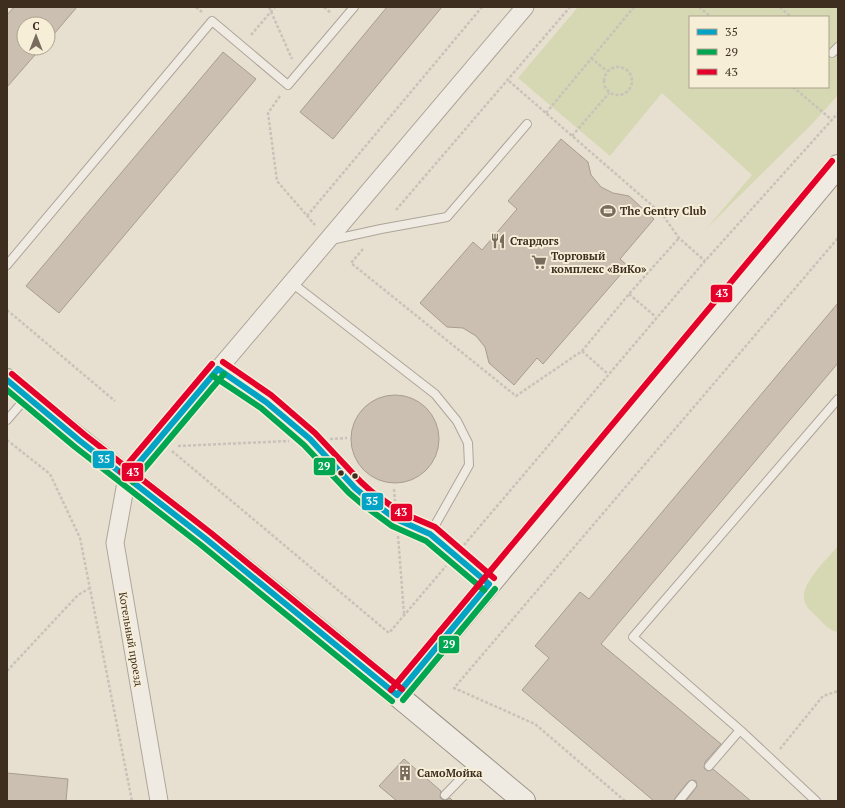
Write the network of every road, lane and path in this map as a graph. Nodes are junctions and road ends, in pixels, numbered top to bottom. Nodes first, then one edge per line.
1 (269, 7) edge
2 (276, 7) edge
3 (354, 7) edge
4 (482, 7) edge
5 (525, 7) edge
6 (570, 7) edge
7 (634, 7) edge
8 (699, 7) edge
9 (780, 7) edge
10 (271, 12) junction
11 (710, 16) edge
12 (790, 16) edge
13 (242, 46) junction
14 (591, 58) junction
15 (607, 71) junction
16 (509, 80) junction
17 (288, 85) junction
18 (794, 88) edge
19 (609, 92) junction
20 (546, 113) junction
21 (838, 113) edge
22 (832, 120) junction
23 (527, 124) dead end
24 (572, 136) junction
25 (838, 166) edge
26 (307, 216) junction
27 (381, 229) junction
28 (679, 238) junction
29 (838, 238) edge
30 (328, 241) junction
31 (705, 260) junction
32 (7, 265) edge
33 (292, 283) junction
34 (629, 294) junction
35 (7, 310) edge
36 (656, 317) junction
37 (582, 351) junction
38 (218, 368) junction
39 (608, 374) junction
40 (7, 380) edge
41 (27, 397) junction
42 (838, 399) edge
43 (114, 401) dead end
44 (7, 420) edge
45 (347, 438) dead end
46 (7, 440) edge
47 (310, 440) junction
48 (175, 446) dead end
49 (167, 447) dead end
50 (127, 477) junction
51 (394, 489) dead end
52 (396, 519) junction
53 (430, 534) junction
54 (455, 556) junction
55 (489, 584) junction
56 (90, 588) junction
57 (404, 615) junction
58 (7, 671) edge
59 (838, 691) edge
60 (397, 695) junction
61 (740, 730) junction
62 (772, 760) junction
63 (477, 762) junction
64 (709, 766) dead end
65 (692, 785) dead end
66 (446, 795) dead end
67 (132, 801) edge
68 (159, 801) edge
69 (524, 801) edge
70 (625, 801) edge
71 (679, 801) edge
72 (816, 801) edge

1 - 10 path
2 - 10 path
3 - 17 lane
4 - 26 path
5 - 30 street
6 - 16 path
7 - 14 path
8 - 11 path
9 - 12 path
10 - 13 path
10 - 17 path
13 - 17 lane
13 - 32 lane
14 - 15 path
14 - 20 path
15 - 19 path
15 - 19 path
16 - 20 path
16 - 27 path
17 - 26 path
18 - 22 path
19 - 24 path
20 - 24 path
21 - 22 path
22 - 31 path
23 - 27 lane
24 - 28 path
25 - 55 street
26 - 30 path
27 - 30 lane
27 - 37 path
28 - 31 path
28 - 34 path
29 - 70 path
30 - 33 street
31 - 36 path
33 - 38 street
33 - 53 lane
34 - 36 path
34 - 37 path
35 - 43 path
36 - 39 path
37 - 39 path
38 - 47 lane
38 - 50 street
39 - 54 path
40 - 41 street
41 - 44 lane
41 - 50 street
42 - 61 lane
45 - 47 path
46 - 56 path
47 - 48 path
47 - 52 lane
49 - 57 path
50 - 60 street
50 - 68 street, Котельный проезд
51 - 52 path
52 - 53 lane
52 - 57 path
53 - 54 lane
54 - 55 lane
54 - 57 path
55 - 60 street
56 - 58 path
56 - 67 path
59 - 62 path
60 - 63 street
61 - 62 lane
61 - 64 lane
62 - 72 lane
63 - 66 lane
63 - 69 street
65 - 71 lane

